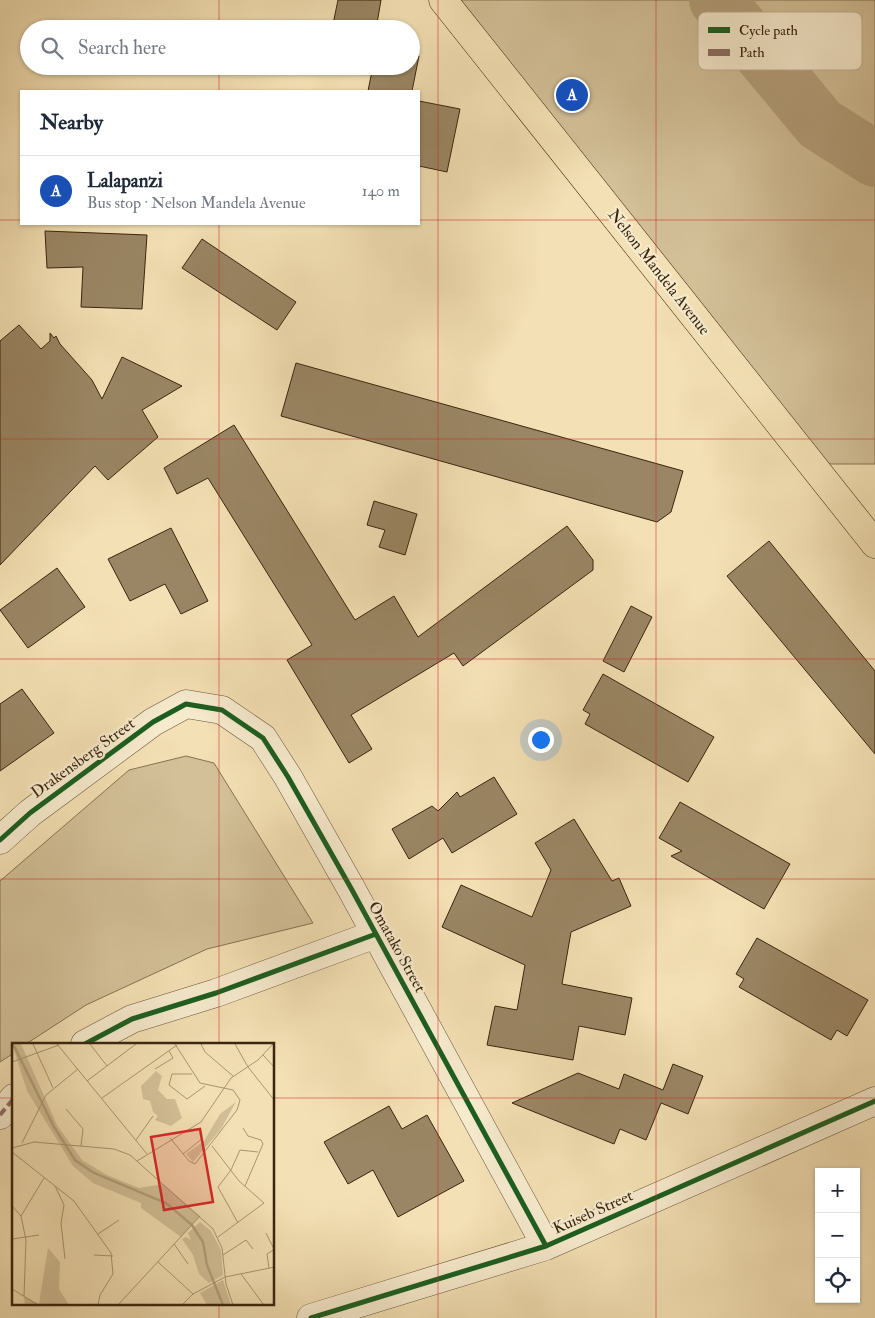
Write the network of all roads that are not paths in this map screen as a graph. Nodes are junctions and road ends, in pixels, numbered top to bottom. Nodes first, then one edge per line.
1 (443, 0) edge
2 (875, 544) edge
3 (186, 704) joint
4 (0, 840) edge
5 (376, 934) junction
6 (87, 1043) edge
7 (12, 1100) edge
8 (875, 1101) edge
9 (0, 1115) edge
10 (546, 1246) junction
11 (311, 1318) edge

1 - 2 main road, Nelson Mandela Avenue
3 - 4 street, Drakensberg Street
3 - 5 street, Omatako Street
5 - 6 street
5 - 10 street, Omatako Street
7 - 9 street
8 - 10 street, Kuiseb Street
10 - 11 street, Kuiseb Street

